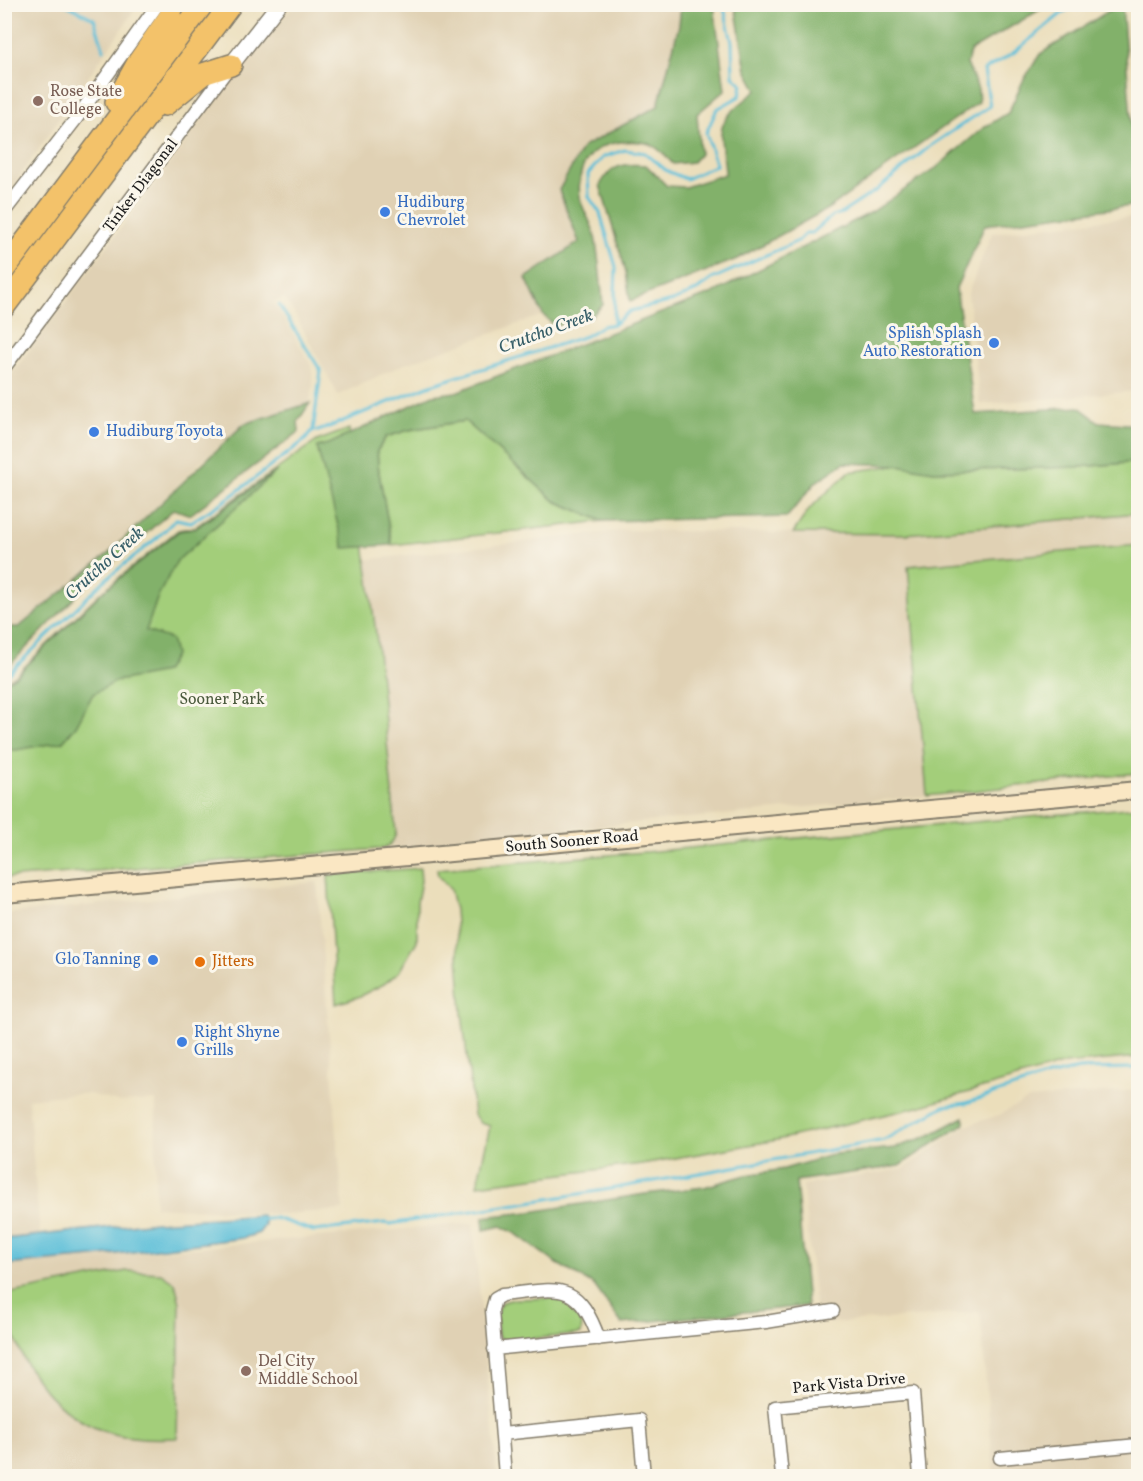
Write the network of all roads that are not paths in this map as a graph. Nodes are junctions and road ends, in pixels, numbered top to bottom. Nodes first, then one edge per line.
1 (158, 4) edge
2 (173, 4) edge
3 (203, 4) edge
4 (231, 4) edge
5 (279, 4) edge
6 (231, 65) junction
7 (139, 126) junction
8 (81, 167) junction
9 (4, 212) edge
10 (4, 270) edge
11 (4, 307) edge
12 (4, 368) edge
13 (1138, 790) edge
14 (4, 894) edge
15 (833, 1311) dead end
16 (599, 1339) junction
17 (494, 1349) junction
18 (502, 1434) junction
19 (1138, 1445) edge
20 (1000, 1458) dead end
21 (505, 1476) edge
22 (644, 1476) edge
23 (782, 1476) edge
24 (920, 1476) edge

1 - 9 street
2 - 8 highway
3 - 8 highway
4 - 7 highway
5 - 6 street, Tinker Diagonal
6 - 7 highway
6 - 12 street, Tinker Diagonal
7 - 11 highway
8 - 10 highway
13 - 14 main road, South Sooner Road
15 - 16 street
16 - 17 street
16 - 17 street
17 - 18 street
18 - 21 street
18 - 22 street
19 - 20 street
23 - 24 street, Park Vista Drive

